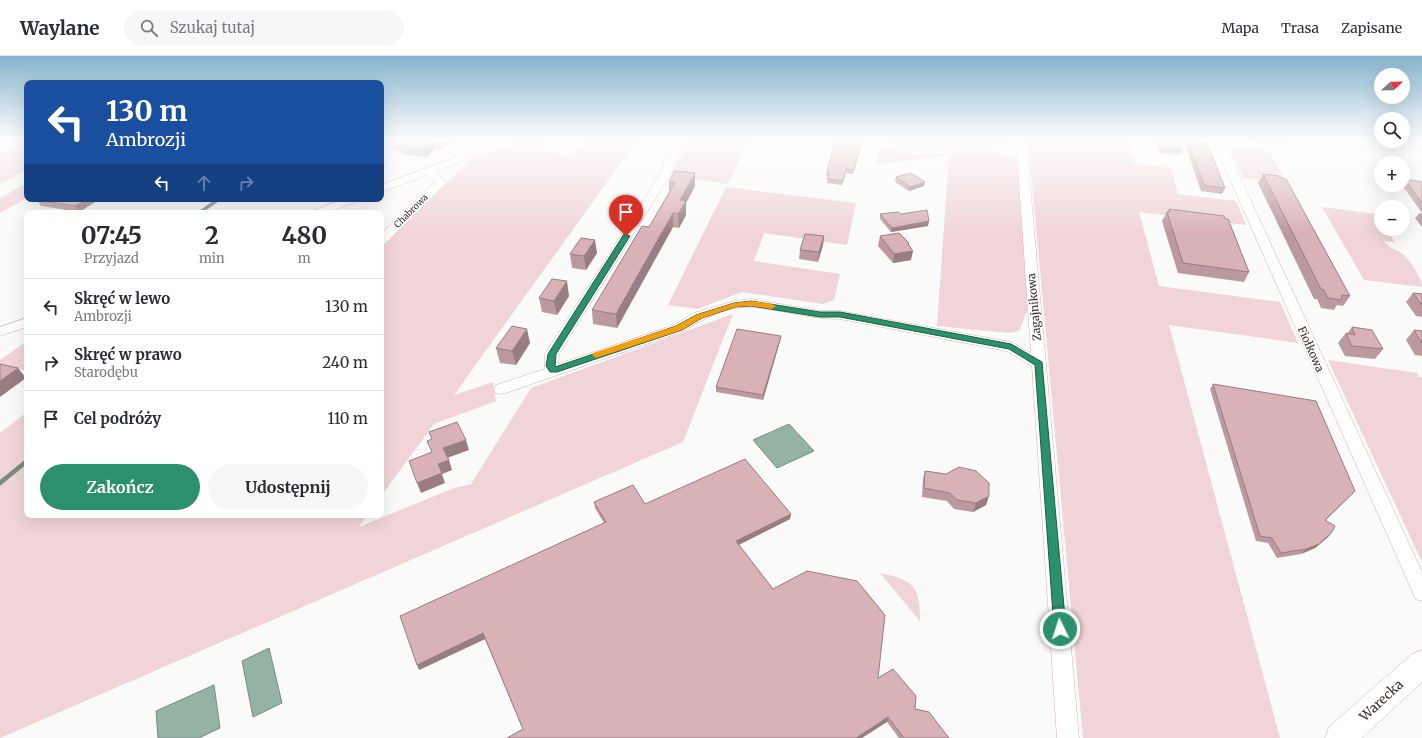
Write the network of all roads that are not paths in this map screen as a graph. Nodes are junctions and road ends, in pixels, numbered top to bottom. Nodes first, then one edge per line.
1 (428, 171) joint
2 (452, 171) edge
3 (667, 171) edge
4 (1024, 171) edge
5 (1232, 171) edge
6 (441, 182) junction
7 (384, 188) edge
8 (346, 202) edge
9 (324, 210) edge
10 (384, 237) edge
11 (24, 323) edge
12 (0, 332) edge
13 (1039, 364) junction
14 (554, 370) junction
15 (501, 389) dead end
16 (1422, 593) edge
17 (1422, 662) edge
18 (1068, 738) edge
19 (1340, 738) edge

1 - 6 street
1 - 7 street
2 - 6 street, Chabrowa
3 - 14 street
4 - 13 street, Zagajnikowa
5 - 16 street, Fiołkowa
6 - 10 street, Chabrowa
8 - 9 street
11 - 12 street
13 - 14 street
13 - 18 street, Zagajnikowa
14 - 15 street
17 - 19 street, Warecka

